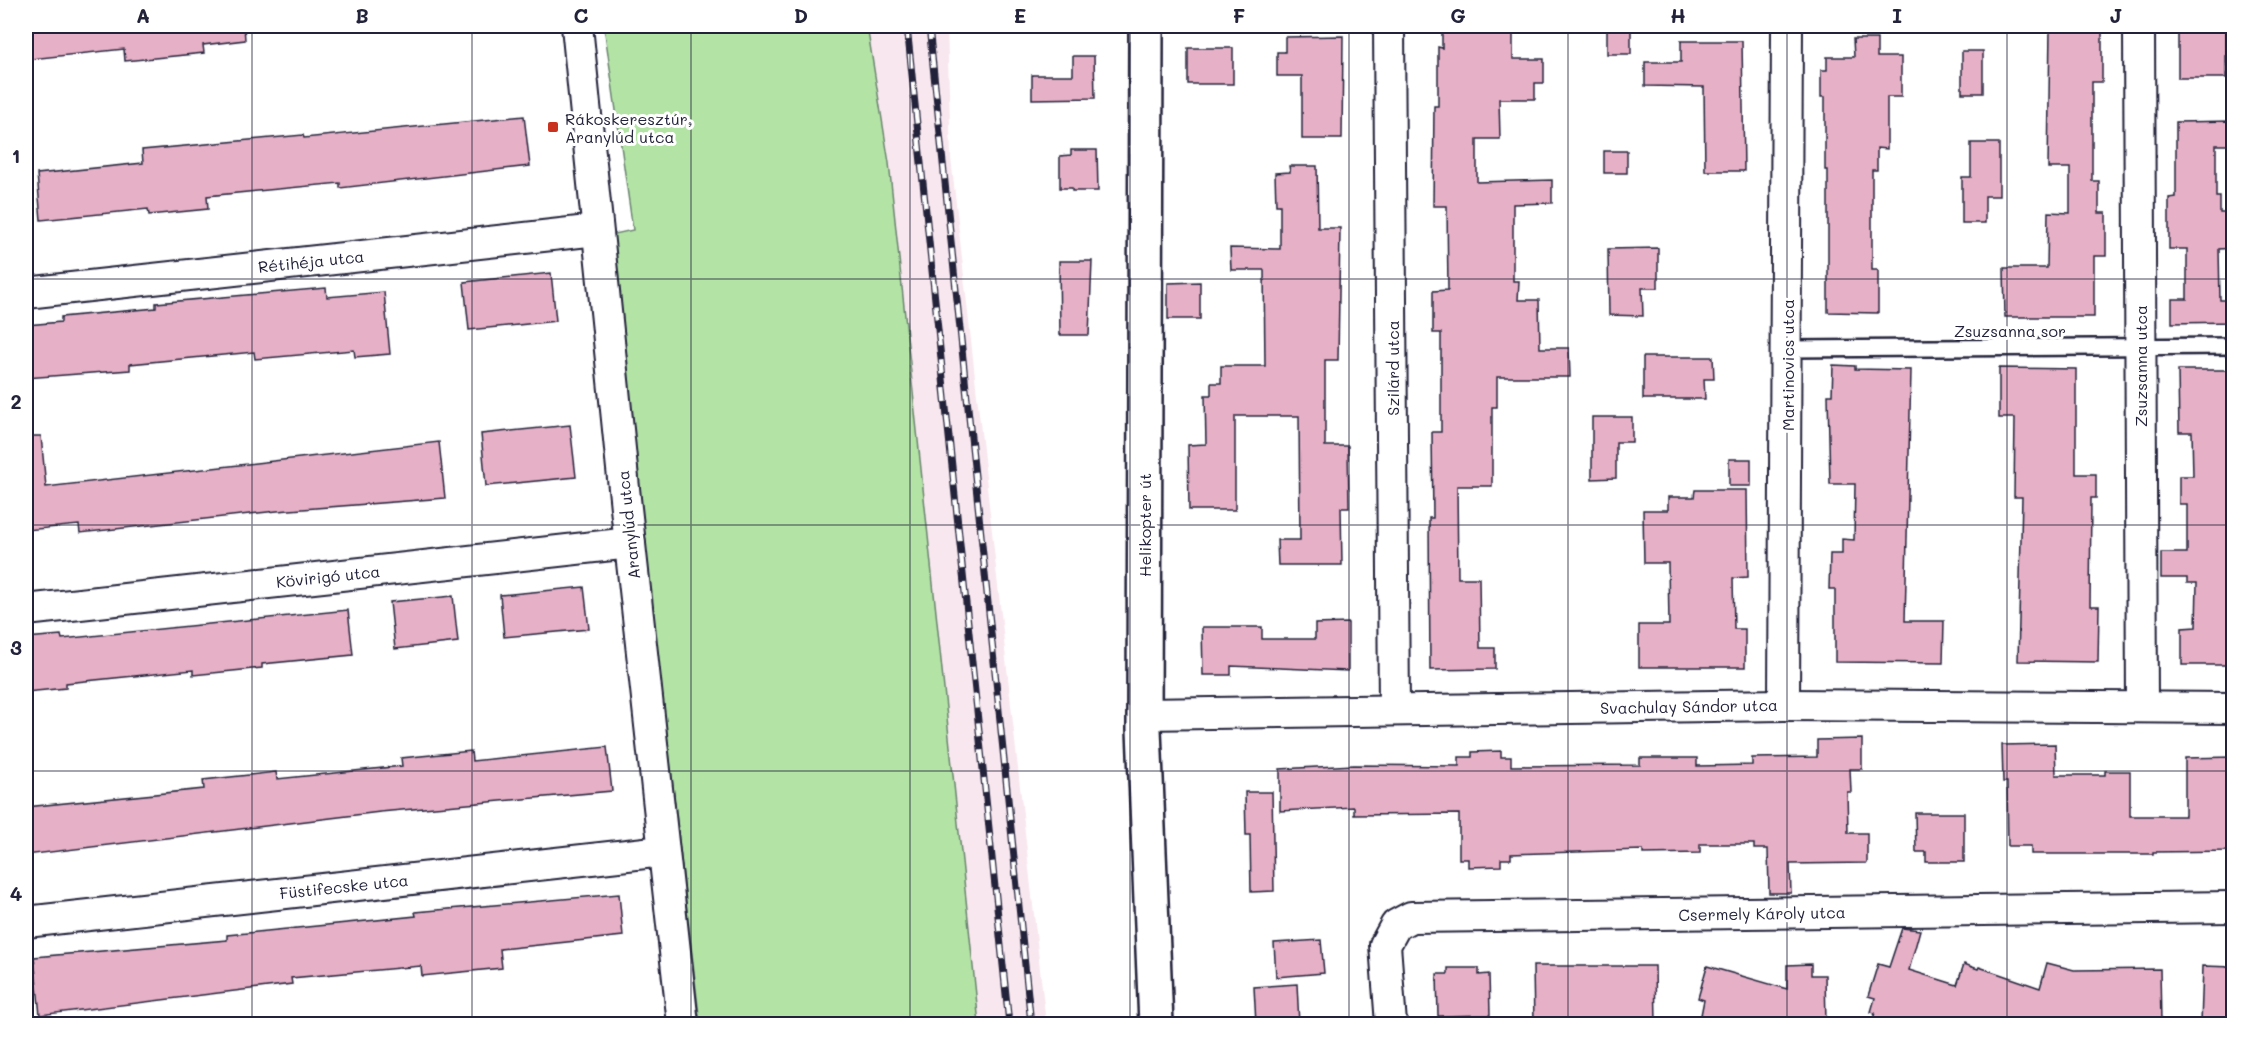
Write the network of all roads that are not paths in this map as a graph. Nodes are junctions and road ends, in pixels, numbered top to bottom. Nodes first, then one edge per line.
1 (577, 26) edge
2 (1146, 26) edge
3 (1389, 26) edge
4 (1787, 26) edge
5 (2139, 26) edge
6 (597, 230) junction
7 (26, 293) edge
8 (2234, 346) edge
9 (2140, 348) junction
10 (1787, 349) junction
11 (630, 543) junction
12 (26, 610) edge
13 (1784, 705) junction
14 (2142, 707) junction
15 (2234, 708) edge
16 (1394, 710) junction
17 (1144, 714) junction
18 (663, 851) junction
19 (2234, 907) edge
20 (26, 922) edge
21 (683, 1024) edge
22 (1156, 1024) edge
23 (1391, 1024) edge

1 - 6 street, Aranylúd utca
2 - 17 street, Helikopter út
3 - 16 street, Szilárd utca
4 - 10 street, Martinovics utca
5 - 9 street, Zsuzsanna utca
6 - 7 street, Rétihéja utca
6 - 11 street, Aranylúd utca
8 - 9 lane, Zsuzsanna sor
9 - 10 lane, Zsuzsanna sor
9 - 14 street, Zsuzsanna utca
10 - 13 street, Martinovics utca
11 - 12 street, Kövirigó utca
11 - 18 street, Aranylúd utca
13 - 14 street, Svachulay Sándor utca
13 - 16 street, Svachulay Sándor utca
14 - 15 street, Svachulay Sándor utca
16 - 17 street, Svachulay Sándor utca
17 - 22 street, Helikopter út
18 - 20 street, Füstifecske utca
18 - 21 street, Aranylúd utca
19 - 23 street, Csermely Károly utca

